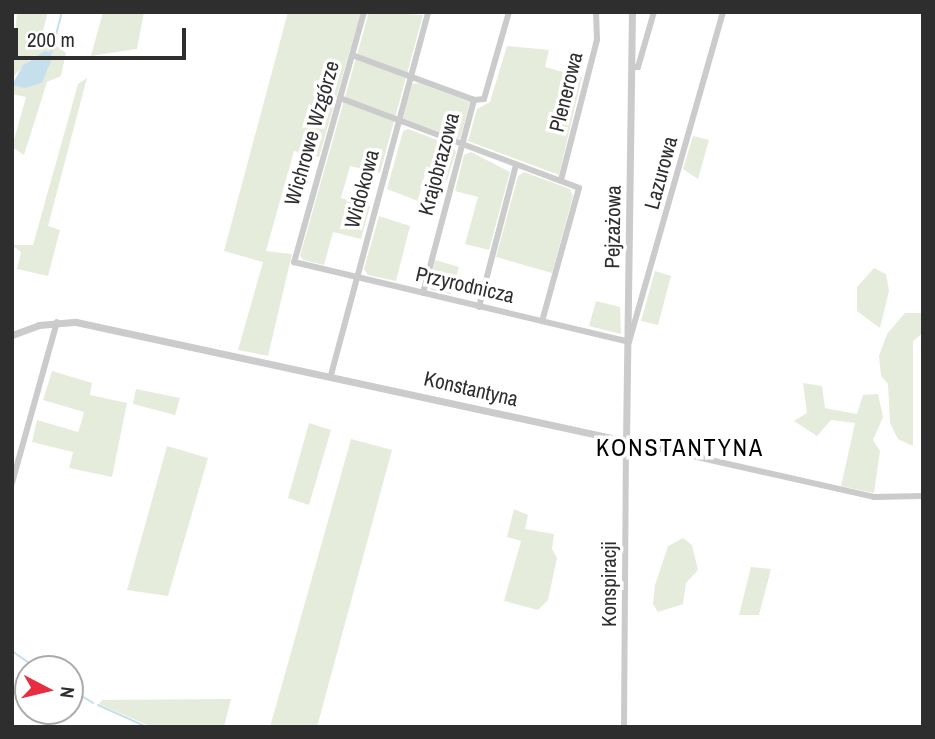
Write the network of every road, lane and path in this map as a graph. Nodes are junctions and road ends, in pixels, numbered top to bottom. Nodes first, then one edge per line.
1 (364, 12) edge
2 (428, 12) edge
3 (509, 12) edge
4 (596, 12) edge
5 (632, 12) edge
6 (653, 12) edge
7 (723, 12) edge
8 (352, 55) junction
9 (632, 67) junction
10 (410, 77) junction
11 (340, 98) junction
12 (474, 100) junction
13 (399, 121) junction
14 (462, 144) junction
15 (516, 165) junction
16 (561, 180) junction
17 (294, 262) joint
18 (357, 278) junction
19 (423, 293) junction
20 (480, 307) junction
21 (542, 321) junction
22 (57, 322) junction
23 (12, 334) edge
24 (629, 342) junction
25 (331, 375) junction
26 (626, 441) junction
27 (12, 483) edge
28 (923, 496) edge
29 (624, 727) edge

1 - 8 street, Wichrowe Wzgórze
2 - 10 street, Widokowa
3 - 12 street, Krajobrazowa
4 - 16 street, Plenerowa
5 - 9 street, Pejzażowa
6 - 9 street
7 - 24 street, Lazurowa
8 - 10 street
8 - 11 street, Wichrowe Wzgórze
9 - 24 street, Pejzażowa
10 - 12 street
10 - 13 street, Widokowa
11 - 13 street
11 - 17 street, Wichrowe Wzgórze
12 - 14 street, Krajobrazowa
13 - 14 street
13 - 18 street, Widokowa
14 - 15 street
14 - 19 street, Krajobrazowa
15 - 16 street
15 - 20 street
16 - 21 street
17 - 18 street, Przyrodnicza
18 - 19 street, Przyrodnicza
18 - 25 street, Widokowa
19 - 20 street, Przyrodnicza
20 - 21 street, Przyrodnicza
21 - 24 street, Przyrodnicza
22 - 23 street, Konstantyna
22 - 25 street, Konstantyna
22 - 27 street
24 - 26 street, Pejzażowa
25 - 26 street, Konstantyna
26 - 28 street, Konstantyna
26 - 29 street, Konspiracji

